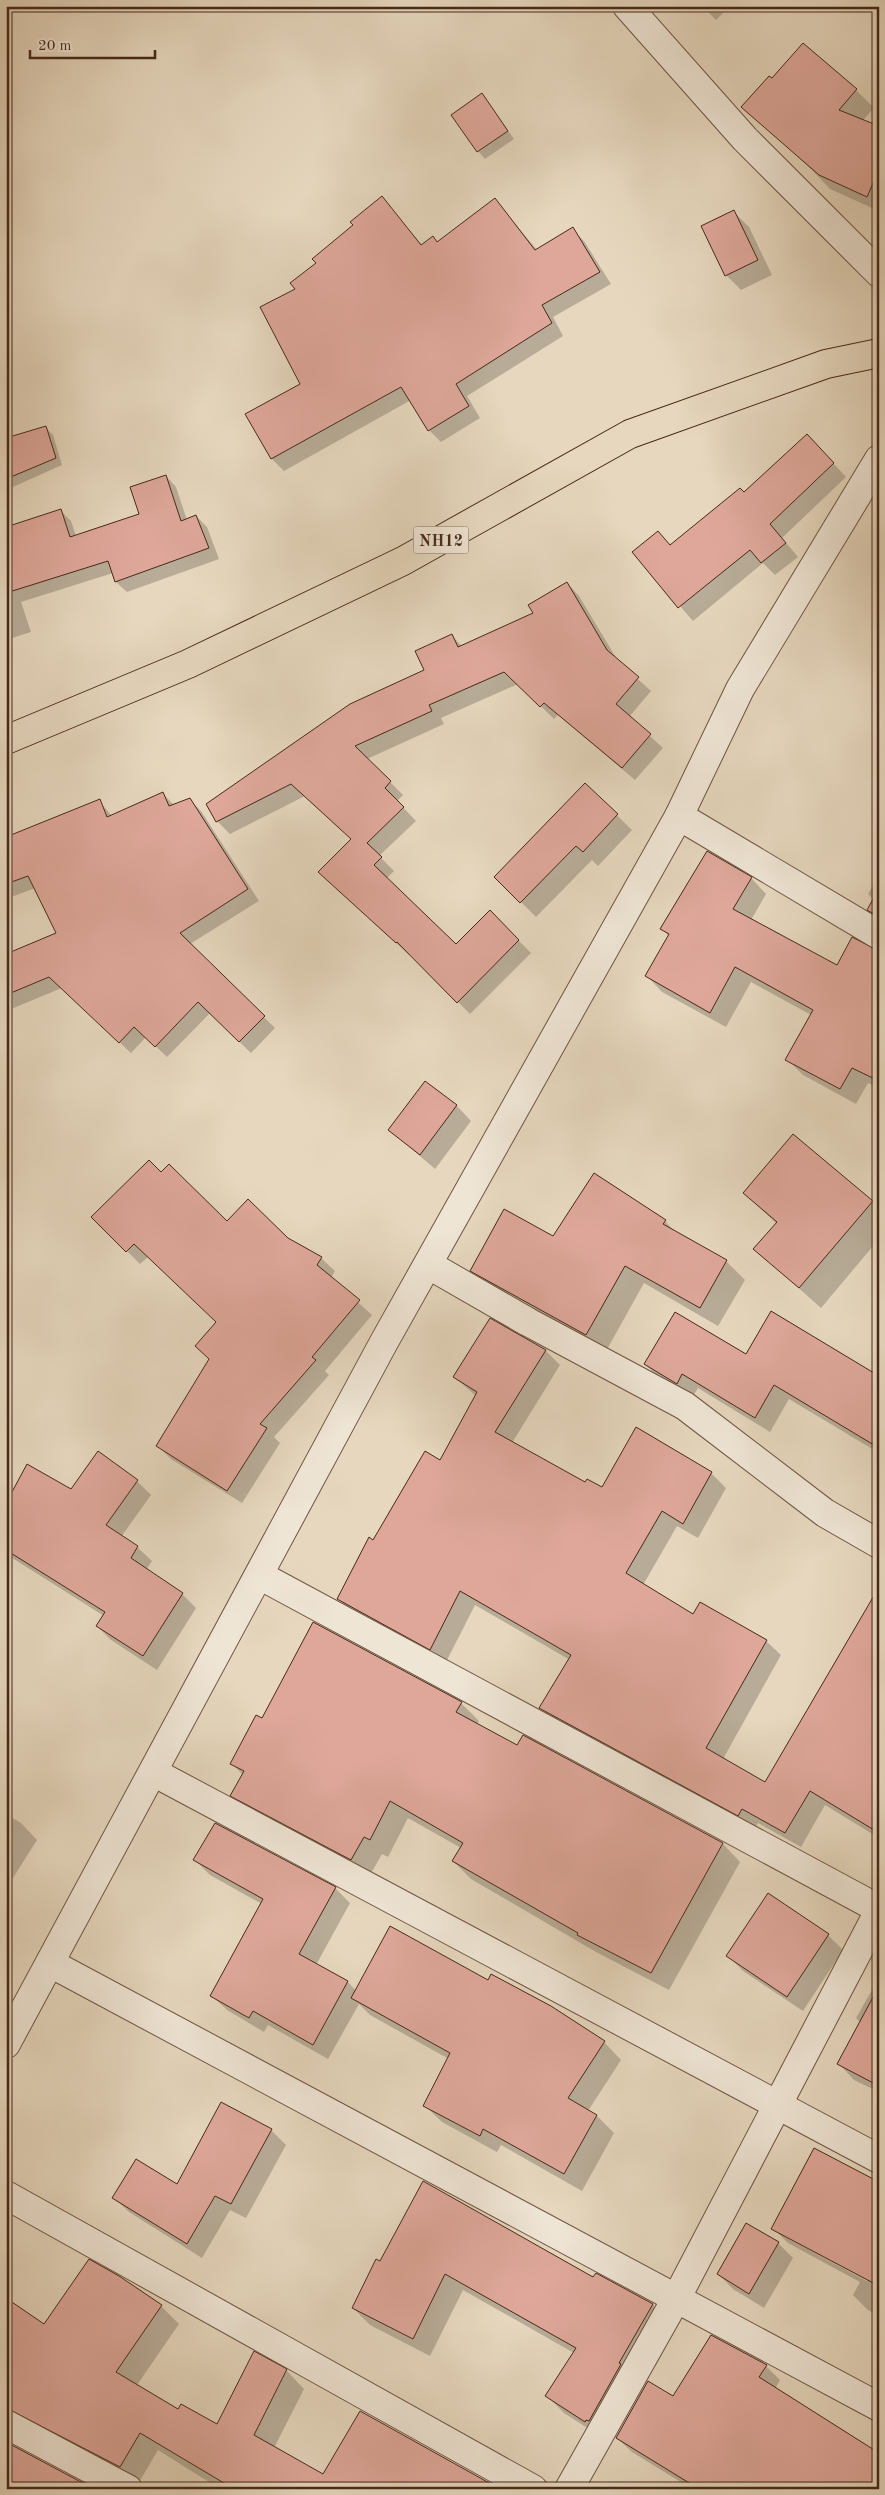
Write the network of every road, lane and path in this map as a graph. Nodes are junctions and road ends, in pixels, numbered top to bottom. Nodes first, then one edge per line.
1 (627, 6) edge
2 (879, 273) edge
3 (879, 353) edge
4 (879, 459) edge
5 (6, 740) edge
6 (679, 816) junction
7 (879, 935) edge
8 (428, 1265) junction
9 (879, 1544) edge
10 (259, 1574) junction
11 (153, 1772) junction
12 (879, 1910) edge
13 (50, 1963) junction
14 (6, 2044) edge
15 (777, 2104) junction
16 (879, 2159) edge
17 (6, 2195) edge
18 (676, 2299) junction
19 (879, 2407) edge
20 (6, 2424) edge
21 (128, 2489) edge
22 (533, 2489) edge
23 (569, 2489) edge

1 - 2 street
3 - 5 highway, NH12
4 - 6 street
6 - 7 street
6 - 8 street
8 - 9 street
8 - 10 street
10 - 11 street
10 - 12 street
11 - 13 street
11 - 15 street
12 - 15 street
13 - 14 street
13 - 18 street
15 - 16 street
15 - 18 street
17 - 22 street
18 - 19 street
18 - 23 street
20 - 21 street

